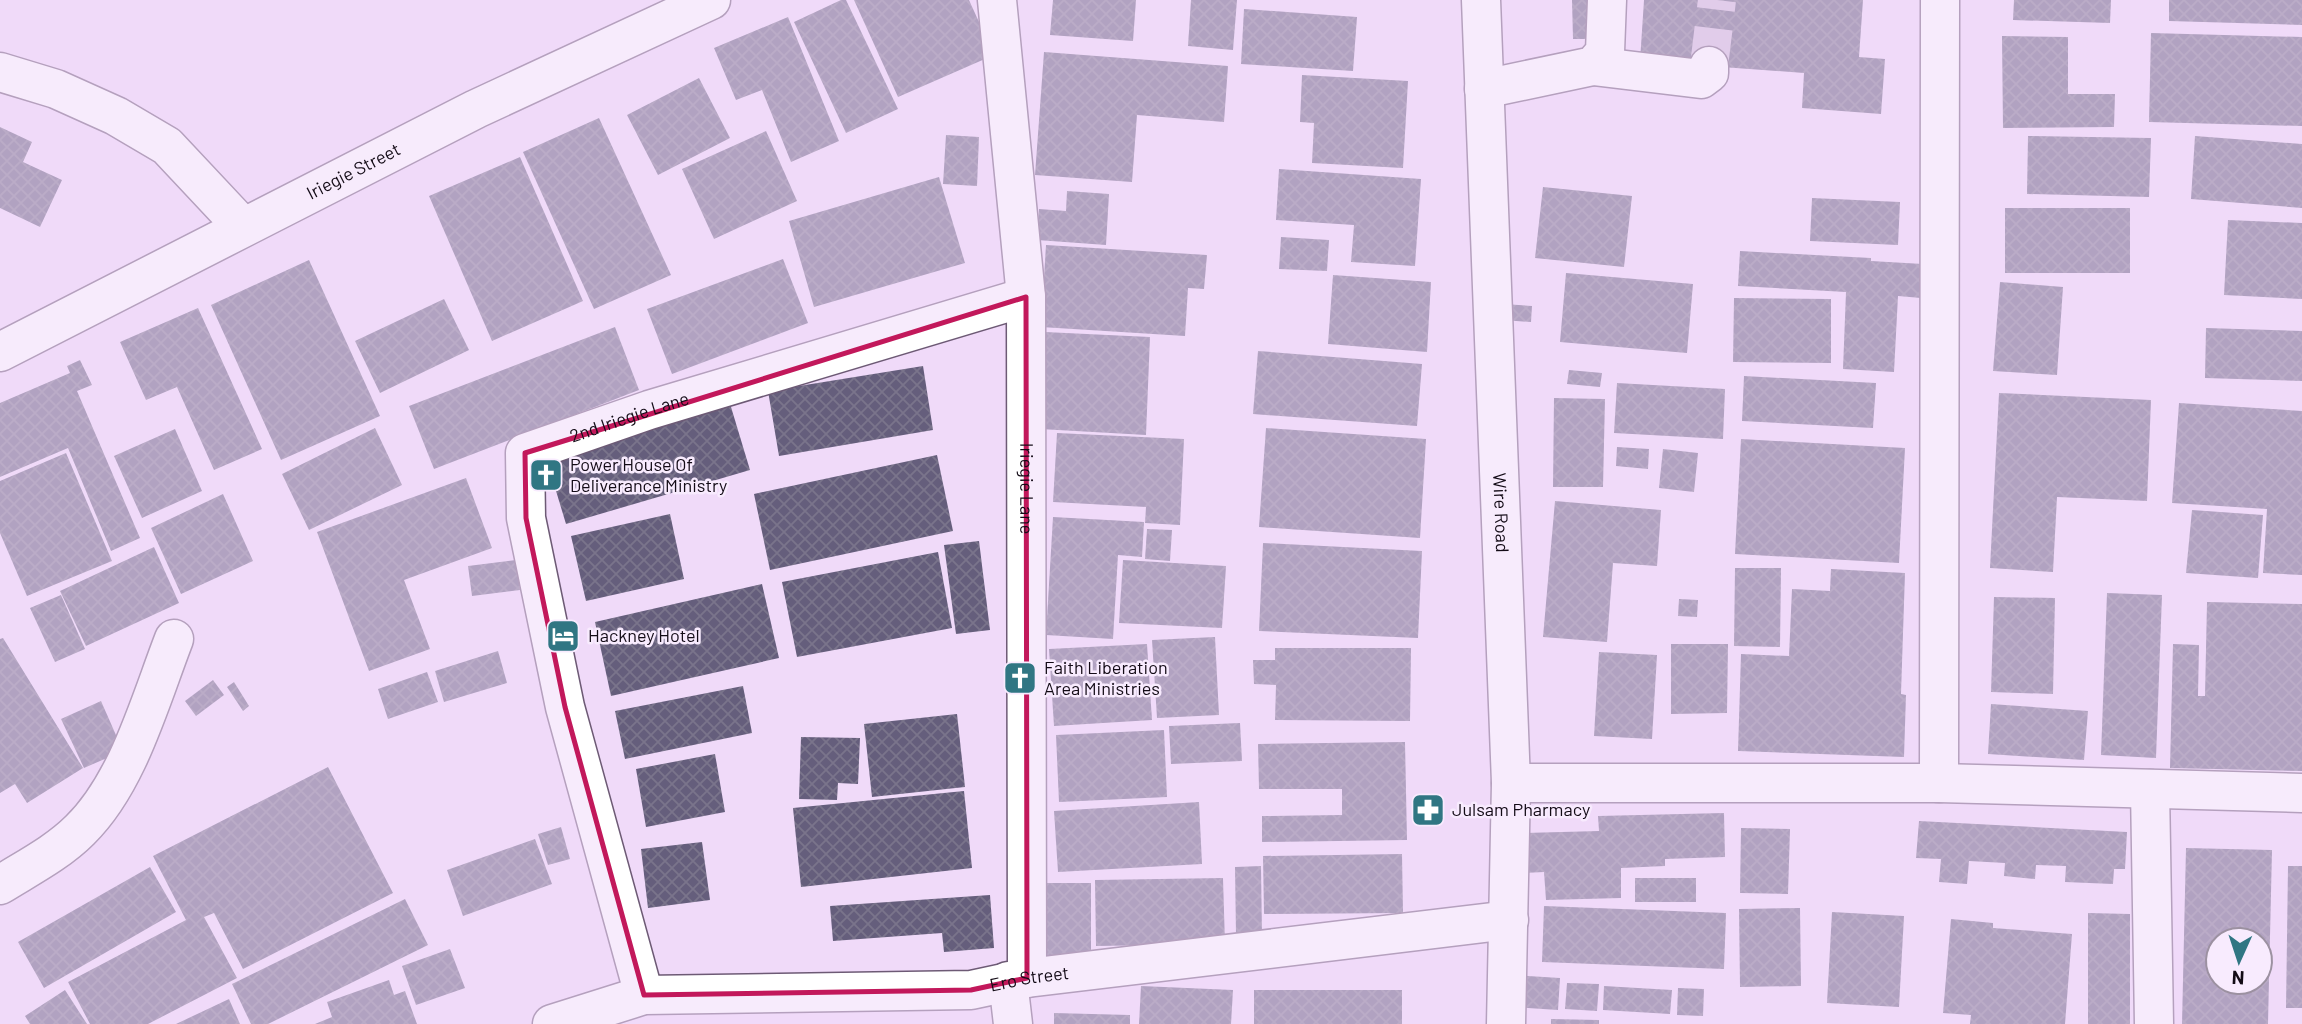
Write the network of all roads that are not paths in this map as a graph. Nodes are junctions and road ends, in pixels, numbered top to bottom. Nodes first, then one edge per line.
1 (711, 0) edge
2 (997, 0) edge
3 (1481, 0) edge
4 (1607, 0) edge
5 (1940, 0) edge
6 (1593, 66) junction
7 (1709, 66) dead end
8 (0, 72) edge
9 (1484, 89) junction
10 (243, 227) junction
11 (1026, 297) junction
12 (0, 352) edge
13 (174, 639) dead end
14 (1511, 783) junction
15 (1939, 783) junction
16 (2150, 789) junction
17 (2302, 793) edge
18 (0, 885) edge
19 (1509, 920) junction
20 (1018, 979) junction
21 (644, 995) junction
22 (553, 1024) edge
23 (1013, 1024) edge
24 (1506, 1024) edge
25 (2154, 1024) edge

1 - 10 street, Iriegie Street
2 - 11 street, Iriegie Lane
3 - 9 street, Wire Road
4 - 6 street
5 - 15 street
6 - 7 street
6 - 9 street
8 - 10 street
9 - 14 street, Wire Road
10 - 12 street, Iriegie Street
11 - 20 street, Iriegie Lane
11 - 21 street, 2nd Iriegie Lane
13 - 18 street
14 - 15 street
14 - 19 street, Wire Road
15 - 16 street
16 - 17 street
16 - 25 street
19 - 20 street, Ero Street
19 - 24 street, Wire Road
20 - 21 street, Ero Street
20 - 23 street, Iriegie Lane
21 - 22 street, Ero Street

